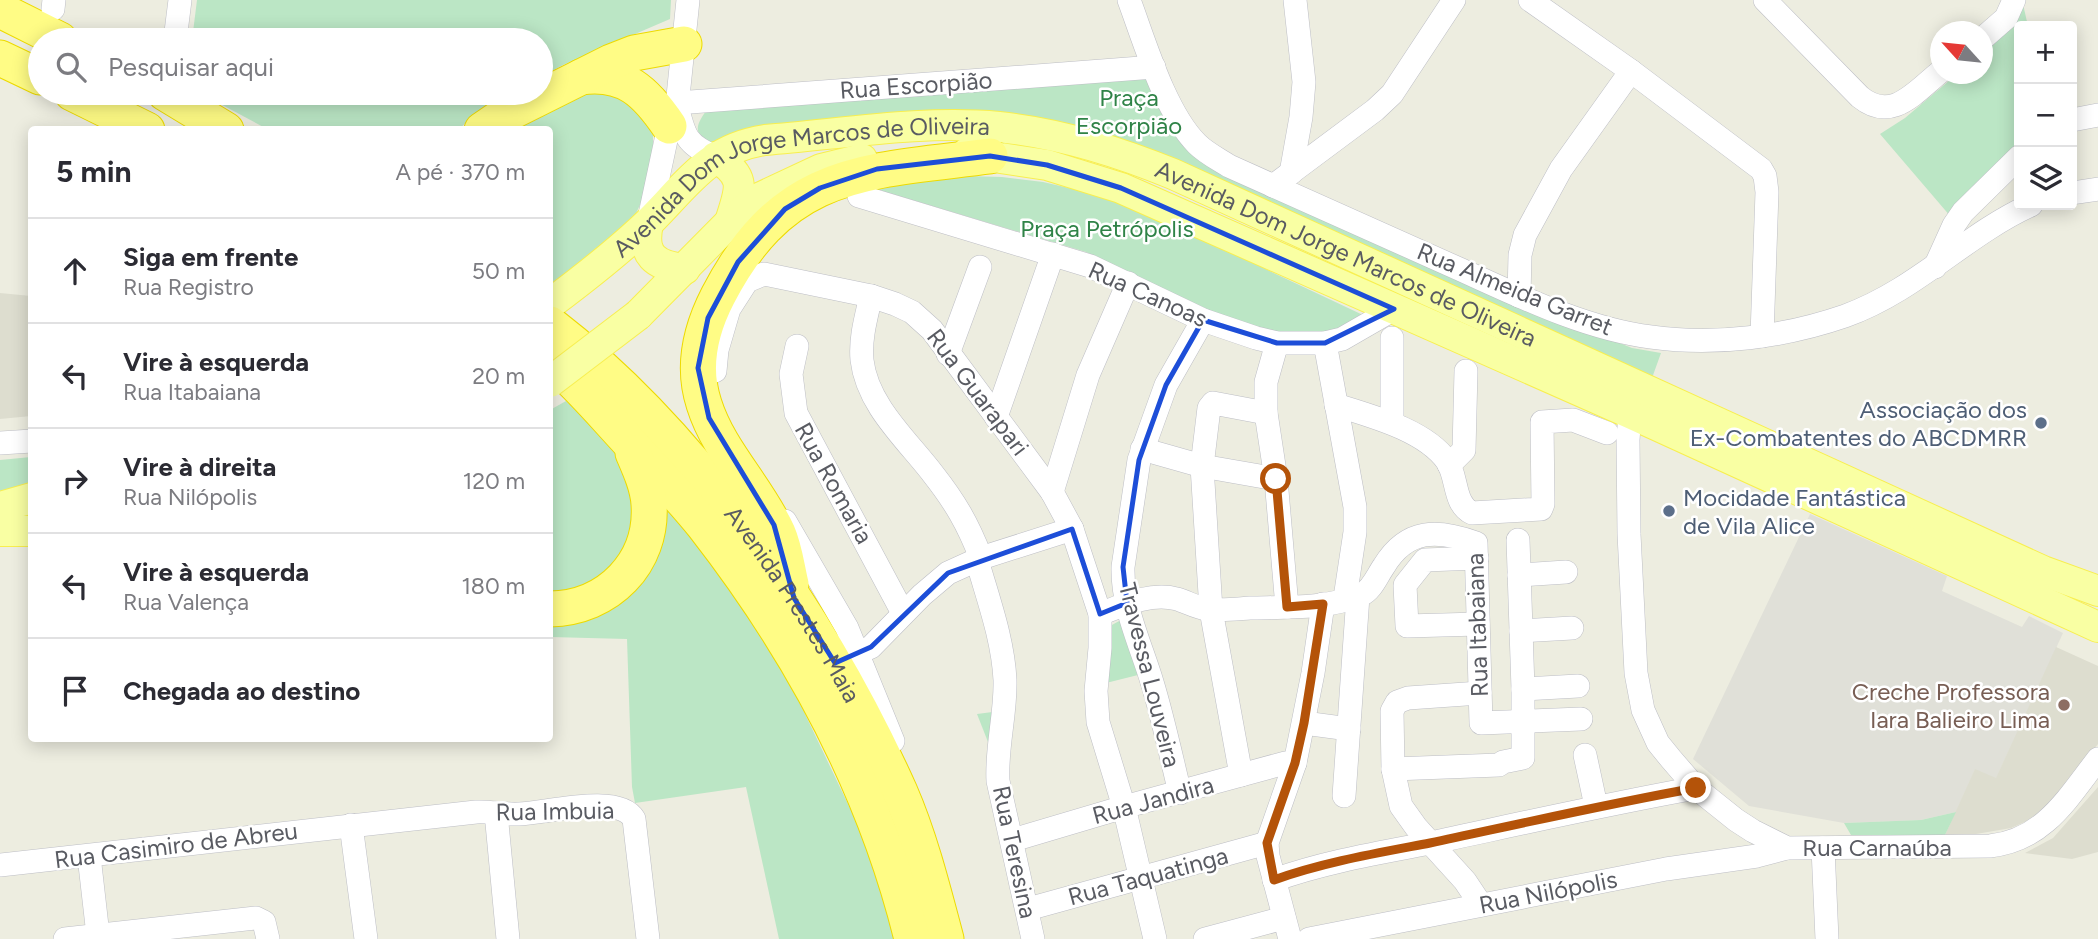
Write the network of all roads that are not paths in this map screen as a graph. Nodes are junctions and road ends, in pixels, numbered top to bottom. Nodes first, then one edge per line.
1 (180, 0) edge
2 (688, 0) edge
3 (1129, 0) edge
4 (1294, 0) edge
5 (1454, 0) edge
6 (1530, 0) edge
7 (1765, 0) edge
8 (2014, 0) edge
9 (0, 10) edge
10 (56, 16) edge
11 (176, 28) edge
12 (1993, 30) edge
13 (684, 44) junction
14 (0, 58) edge
15 (1154, 67) junction
16 (1631, 71) junction
17 (28, 72) edge
18 (581, 77) junction
19 (1930, 80) edge
20 (553, 91) edge
21 (96, 105) edge
22 (186, 105) edge
23 (525, 105) edge
24 (674, 111) junction
25 (2098, 114) edge
26 (2077, 119) edge
27 (138, 126) edge
28 (220, 126) edge
29 (488, 126) edge
30 (990, 156) junction
31 (716, 157) junction
32 (2014, 162) edge
33 (1282, 180) junction
34 (2098, 188) edge
35 (2077, 192) edge
36 (859, 196) dead end
37 (2022, 210) edge
38 (730, 222) junction
39 (648, 224) junction
40 (1053, 254) junction
41 (980, 267) dead end
42 (1936, 267) junction
43 (685, 269) junction
44 (1128, 283) junction
45 (871, 296) junction
46 (1519, 296) junction
47 (553, 301) edge
48 (1203, 320) junction
49 (1393, 323) junction
50 (553, 327) edge
51 (1762, 336) junction
52 (1277, 343) junction
53 (1325, 343) junction
54 (797, 346) dead end
55 (948, 354) junction
56 (553, 363) edge
57 (1466, 371) dead end
58 (553, 380) edge
59 (1336, 405) junction
60 (1266, 413) junction
61 (1630, 413) junction
62 (996, 416) junction
63 (1392, 422) junction
64 (1607, 433) dead end
65 (28, 441) edge
66 (0, 443) edge
67 (629, 443) junction
68 (1142, 449) junction
69 (1449, 466) junction
70 (1202, 467) junction
71 (1276, 479) junction
72 (1052, 492) junction
73 (28, 499) edge
74 (0, 507) edge
75 (1072, 529) junction
76 (0, 531) edge
77 (28, 531) edge
78 (1518, 540) dead end
79 (1476, 558) junction
80 (979, 559) junction
81 (1566, 572) dead end
82 (1519, 576) junction
83 (2098, 591) edge
84 (794, 598) junction
85 (1342, 599) junction
86 (1127, 603) junction
87 (1287, 607) junction
88 (553, 608) edge
89 (1211, 610) junction
90 (904, 613) junction
91 (1100, 614) junction
92 (1478, 624) junction
93 (2098, 627) edge
94 (1572, 628) dead end
95 (1521, 631) junction
96 (846, 658) junction
97 (1578, 687) dead end
98 (1523, 689) junction
99 (1480, 693) junction
100 (1581, 719) dead end
101 (1524, 721) junction
102 (1304, 723) junction
103 (1349, 729) junction
104 (1585, 755) dead end
105 (2098, 760) edge
106 (1295, 763) junction
107 (1393, 769) junction
108 (1241, 775) junction
109 (1696, 788) junction
110 (1180, 793) junction
111 (1344, 796) dead end
112 (1595, 806) junction
113 (1124, 807) junction
114 (496, 813) junction
115 (351, 825) junction
116 (1013, 840) junction
117 (1267, 843) junction
118 (1429, 843) junction
119 (1787, 848) junction
120 (1823, 848) junction
121 (89, 856) junction
122 (0, 865) edge
123 (1140, 877) junction
124 (1274, 880) junction
125 (1481, 905) junction
126 (1028, 909) junction
127 (1287, 929) edge
128 (98, 935) junction
129 (65, 939) edge
130 (268, 939) edge
131 (366, 939) edge
132 (508, 939) edge
133 (648, 939) edge
134 (912, 939) edge
135 (946, 939) edge
136 (1033, 939) edge
137 (1155, 939) edge
138 (1205, 939) edge
139 (1309, 939) edge
140 (1826, 939) edge

1 - 11 street
2 - 13 street
3 - 15 street, Rua Almeida Garret
4 - 33 street
5 - 33 street
6 - 16 street
7 - 19 street
8 - 12 street
9 - 10 highway
13 - 18 highway
13 - 24 street
14 - 17 highway
15 - 24 street, Rua Escorpião
15 - 33 street, Rua Almeida Garret
16 - 46 street
16 - 51 street
18 - 20 highway
18 - 24 highway
21 - 27 highway
22 - 28 highway
23 - 29 highway
24 - 31 street
24 - 39 street
25 - 26 street
30 - 38 main road, Avenida Dom Jorge Marcos de Oliveira
30 - 49 main road, Avenida Dom Jorge Marcos de Oliveira
30 - 84 highway
31 - 38 main road
31 - 39 main road, Avenida Dom Jorge Marcos de Oliveira
31 - 83 main road, Avenida Dom Jorge Marcos de Oliveira
32 - 42 street
33 - 46 street, Rua Almeida Garret
34 - 35 street
36 - 40 street, Rua Canoas
37 - 42 street, Rua Almeida Garret
38 - 43 main road, Avenida Dom Jorge Marcos de Oliveira
39 - 43 main road
39 - 47 main road, Avenida Dom Jorge Marcos de Oliveira
40 - 44 street, Rua Canoas
40 - 62 street
41 - 55 street
42 - 51 street, Rua Almeida Garret
43 - 58 main road, Avenida Dom Jorge Marcos de Oliveira, bridge
44 - 48 street, Rua Canoas
44 - 72 street
45 - 55 street, Rua Guarapari
45 - 80 street, Rua Teresina
45 - 96 street, Rua Guarapari
46 - 51 street, Rua Almeida Garret
48 - 52 street, Rua Canoas
48 - 68 street, Travessa Louveira
49 - 53 street, Rua Canoas
49 - 61 main road, Avenida Dom Jorge Marcos de Oliveira
49 - 63 street
50 - 84 highway, Avenida Prestes Maia
52 - 53 street, Rua Canoas
52 - 60 street
53 - 59 street
54 - 90 street, Rua Romaria
55 - 62 street, Rua Guarapari
56 - 67 highway, Avenida Prestes Maia
57 - 69 street
59 - 63 street
59 - 85 street
60 - 70 street
60 - 71 street
61 - 93 main road, Avenida Dom Jorge Marcos de Oliveira
61 - 109 street, Rua Carnaúba
62 - 72 street, Rua Guarapari
63 - 69 street
64 - 69 street
65 - 66 street
67 - 88 highway
67 - 134 highway, Avenida Prestes Maia
68 - 70 street
68 - 86 street, Travessa Louveira
70 - 71 street
70 - 89 street
71 - 87 street
72 - 75 street, Rua Guarapari
73 - 74 main road
75 - 80 street
75 - 91 street, Rua Guarapari
76 - 77 main road
78 - 82 street
79 - 85 street, Rua Itabaiana
79 - 92 street, Rua Itabaiana
79 - 92 street
80 - 90 street
80 - 116 street, Rua Teresina
81 - 82 street
82 - 95 street
84 - 96 highway, Avenida Prestes Maia
85 - 87 street
85 - 102 street
85 - 103 street
86 - 89 street
86 - 91 street
86 - 110 street, Travessa Louveira
87 - 89 street
89 - 108 street
90 - 96 street
91 - 113 street, Rua Guarapari
92 - 99 street, Rua Itabaiana
94 - 95 street
95 - 98 street
96 - 135 highway, Avenida Prestes Maia
97 - 98 street
98 - 101 street
99 - 101 street, Rua Itabaiana
99 - 107 street
100 - 101 street, Rua Itabaiana
101 - 107 street
102 - 103 street
102 - 106 street
103 - 111 street
104 - 112 street
105 - 120 street, Rua Carnaúba
106 - 108 street, Rua Jandira
106 - 117 street
107 - 118 street
108 - 110 street, Rua Jandira
109 - 112 street
109 - 119 street, Rua Carnaúba
110 - 113 street, Rua Jandira
112 - 118 street
113 - 116 street, Rua Jandira
113 - 123 street, Rua Guarapari
114 - 115 street, Rua Imbuia
114 - 132 street
114 - 133 street, Rua Imbuia
115 - 121 street, Rua Casimiro de Abreu
115 - 131 street
116 - 126 street, Rua Teresina
117 - 123 street, Rua Taquatinga
117 - 124 street
118 - 124 street
118 - 125 street
119 - 120 street, Rua Carnaúba
119 - 125 street, Rua Nilópolis
120 - 140 street
121 - 122 street, Rua Casimiro de Abreu
121 - 128 street
123 - 126 street, Rua Taquatinga
123 - 137 street, Rua Guarapari
124 - 127 street
125 - 139 street, Rua Nilópolis
126 - 136 street, Rua Teresina
127 - 138 street
128 - 129 street
128 - 130 street

